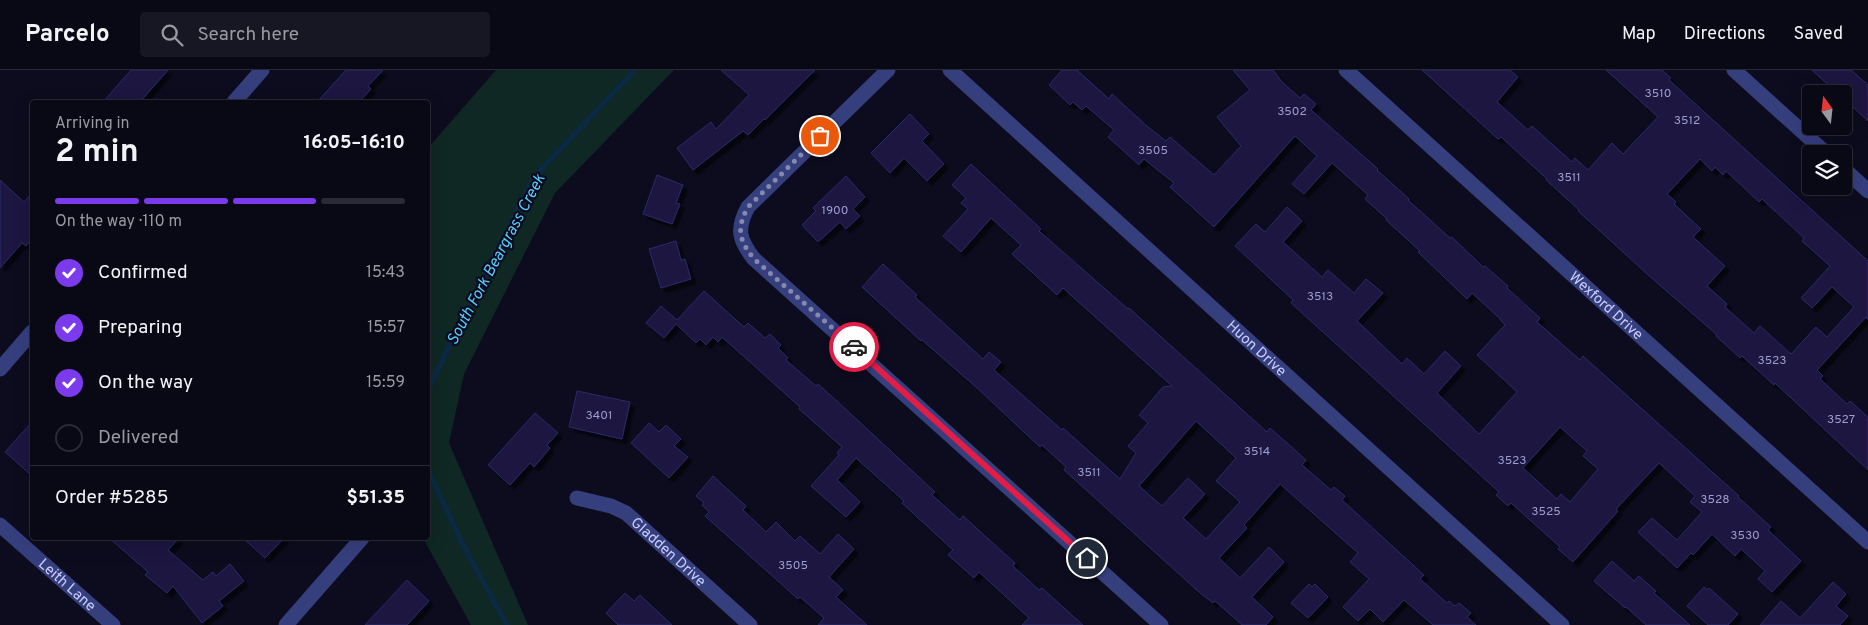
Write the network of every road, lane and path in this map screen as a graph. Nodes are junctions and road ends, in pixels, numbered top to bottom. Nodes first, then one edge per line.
1 (262, 70) edge
2 (888, 70) edge
3 (950, 70) edge
4 (1346, 70) edge
5 (1734, 70) edge
6 (236, 100) edge
7 (1817, 145) edge
8 (1852, 176) edge
9 (1868, 191) edge
10 (30, 334) edge
11 (0, 369) edge
12 (577, 498) dead end
13 (0, 525) edge
14 (360, 540) edge
15 (1868, 542) edge
16 (113, 625) edge
17 (286, 625) edge
18 (750, 625) edge
19 (1161, 625) edge
20 (1562, 625) edge

1 - 6 street
2 - 19 street
3 - 20 street, Huon Drive
4 - 15 street, Wexford Drive
5 - 7 street
8 - 9 street
10 - 11 street
12 - 18 street, Gladden Drive
13 - 16 street, Leith Lane
14 - 17 street

